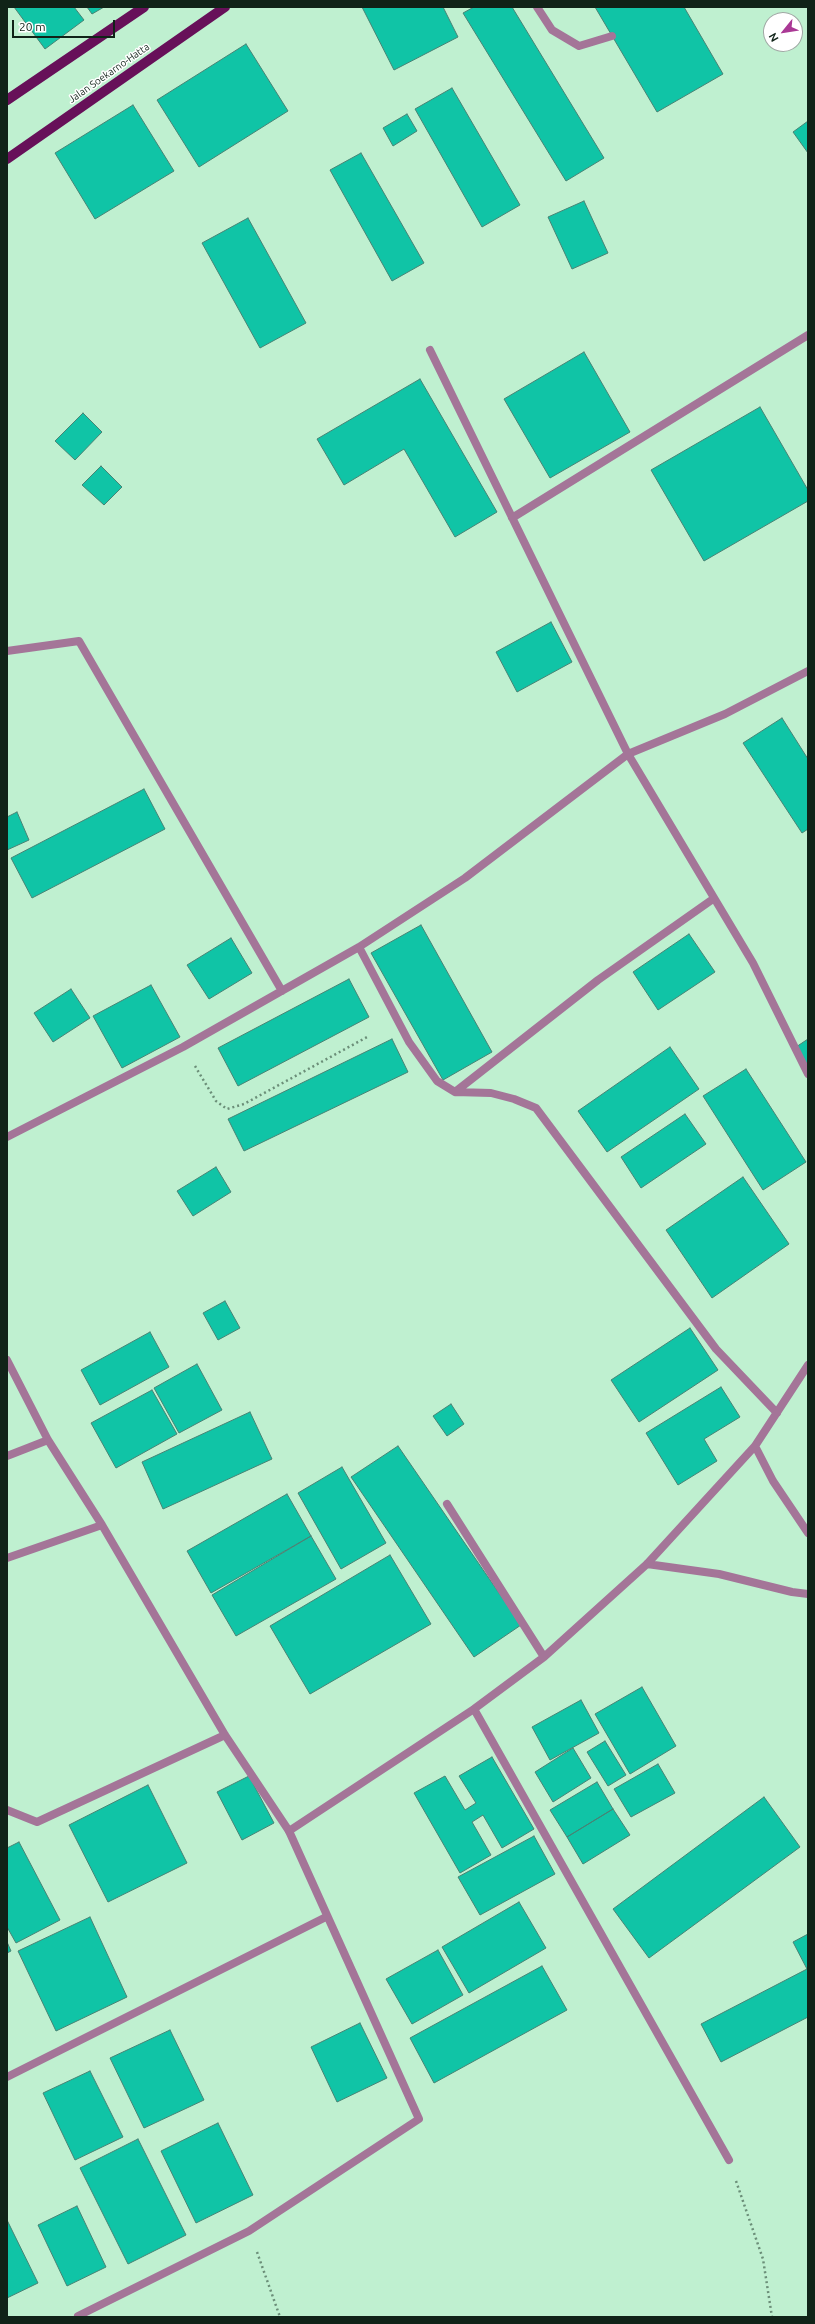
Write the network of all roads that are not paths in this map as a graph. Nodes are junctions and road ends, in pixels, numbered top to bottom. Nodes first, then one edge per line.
1 (144, 7) edge
2 (225, 7) edge
3 (537, 7) edge
4 (612, 36) dead end
5 (7, 100) edge
6 (7, 159) edge
7 (808, 335) edge
8 (430, 350) dead end
9 (512, 518) junction
10 (7, 651) edge
11 (808, 671) edge
12 (628, 754) junction
13 (713, 899) junction
14 (360, 947) junction
15 (282, 991) junction
16 (808, 1074) edge
17 (456, 1092) junction
18 (7, 1137) edge
19 (7, 1360) edge
20 (808, 1365) edge
21 (778, 1413) junction
22 (48, 1440) junction
23 (755, 1446) junction
24 (7, 1456) edge
25 (447, 1504) dead end
26 (102, 1526) junction
27 (808, 1532) edge
28 (7, 1558) edge
29 (647, 1564) junction
30 (808, 1594) edge
31 (544, 1657) junction
32 (474, 1709) junction
33 (225, 1735) junction
34 (7, 1810) edge
35 (289, 1830) junction
36 (326, 1917) junction
37 (7, 2077) edge
38 (729, 2160) road end
39 (78, 2316) dead end

1 - 5 main road
2 - 6 main road, Jalan Soekarno-Hatta
3 - 4 street
7 - 9 street
8 - 9 street
9 - 12 street
10 - 15 street
11 - 12 street
12 - 13 street
12 - 14 street
13 - 16 street
13 - 17 street
14 - 15 street
14 - 17 street
15 - 18 street
17 - 21 street
19 - 22 street
20 - 21 street
21 - 23 street
22 - 24 street
22 - 26 street
23 - 27 street
23 - 29 street
25 - 31 street
26 - 28 street
26 - 33 street
29 - 30 street
29 - 31 street
31 - 32 street
32 - 35 street
32 - 38 street
33 - 34 street
33 - 35 street
35 - 36 street
36 - 37 street
36 - 39 street

